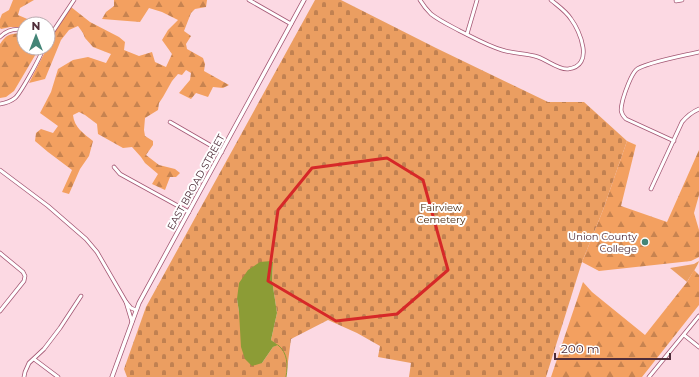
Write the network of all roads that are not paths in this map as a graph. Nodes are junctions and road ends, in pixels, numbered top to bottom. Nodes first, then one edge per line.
1 (74, 0) edge
2 (249, 0) edge
3 (304, 0) edge
4 (420, 0) edge
5 (477, 0) edge
6 (551, 0) edge
7 (682, 0) edge
8 (676, 1) dead end
9 (291, 24) junction
10 (56, 27) edge
11 (16, 29) edge
12 (466, 34) junction
13 (0, 37) edge
14 (699, 52) edge
15 (41, 56) edge
16 (0, 104) edge
17 (699, 110) edge
18 (170, 122) dead end
19 (674, 141) junction
20 (222, 152) junction
21 (114, 167) dead end
22 (0, 170) edge
23 (650, 189) dead end
24 (189, 212) junction
25 (0, 253) edge
26 (81, 296) dead end
27 (126, 302) junction
28 (136, 310) junction
29 (0, 311) edge
30 (699, 316) edge
31 (132, 322) junction
32 (684, 335) junction
33 (699, 348) edge
34 (34, 359) junction
35 (24, 377) edge
36 (58, 377) edge
37 (112, 377) edge
38 (649, 377) edge

1 - 10 street
2 - 9 street
3 - 9 street, EAST BROAD STREET
4 - 12 street
5 - 12 street
6 - 12 street
7 - 8 street
9 - 20 street, EAST BROAD STREET
11 - 13 street
14 - 19 street
15 - 16 street
17 - 19 street
18 - 20 street
19 - 23 street
20 - 24 street, EAST BROAD STREET
21 - 24 street
22 - 27 street
24 - 28 street, EAST BROAD STREET
25 - 29 street
26 - 34 street
27 - 28 street
27 - 31 street
28 - 31 street, EAST BROAD STREET
30 - 32 street
31 - 37 street, EAST BROAD STREET
32 - 33 street
32 - 38 street
34 - 35 street
34 - 36 street

